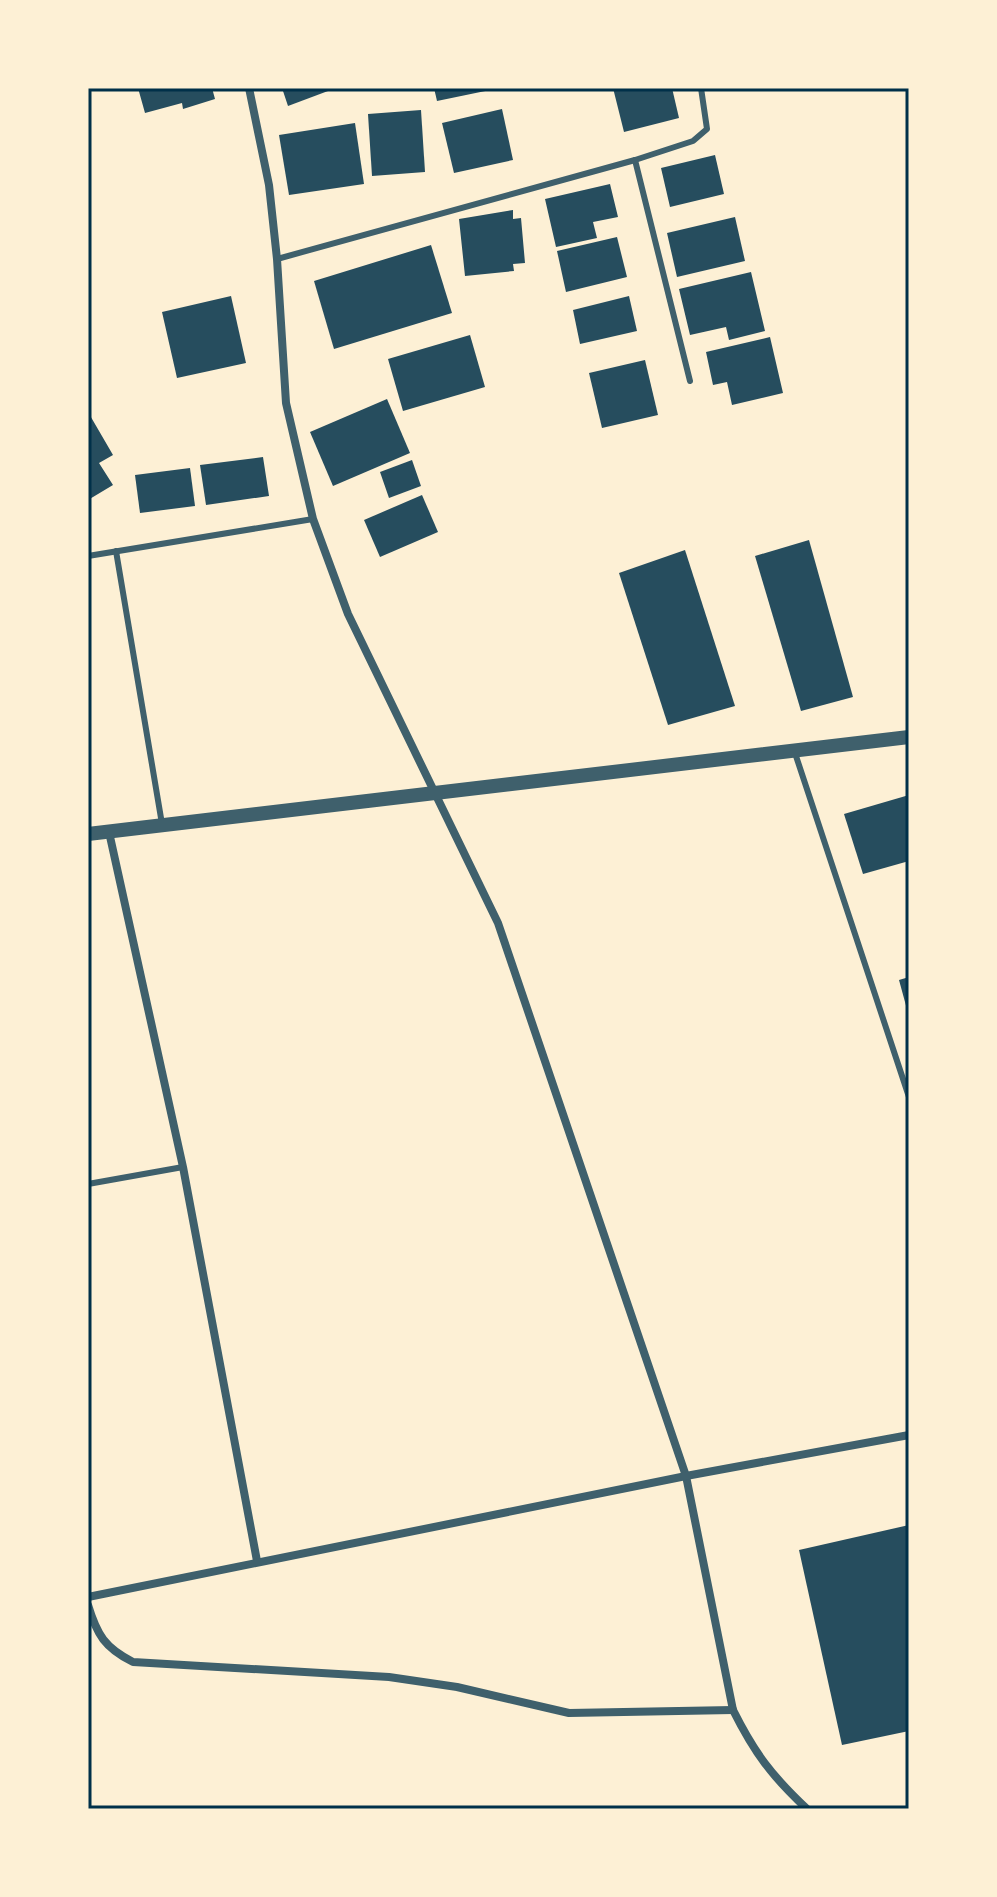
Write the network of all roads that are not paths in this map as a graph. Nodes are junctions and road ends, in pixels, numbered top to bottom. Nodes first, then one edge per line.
1 (249, 88) edge
2 (701, 88) edge
3 (635, 160) junction
4 (277, 259) junction
5 (690, 381) dead end
6 (313, 519) junction
7 (116, 551) junction
8 (88, 556) edge
9 (909, 737) edge
10 (794, 750) junction
11 (433, 792) junction
12 (162, 827) junction
13 (109, 832) junction
14 (88, 834) edge
15 (909, 1097) edge
16 (183, 1167) junction
17 (88, 1184) edge
18 (909, 1435) edge
19 (686, 1476) junction
20 (257, 1561) junction
21 (88, 1597) edge
22 (88, 1605) edge
23 (733, 1710) junction
24 (807, 1809) edge

1 - 4 street
2 - 3 lane
3 - 4 lane
3 - 5 lane
4 - 6 street
6 - 7 lane
6 - 11 street
7 - 8 lane
7 - 12 lane
9 - 10 street
10 - 11 street
10 - 15 lane
11 - 12 street
11 - 19 street
12 - 13 street
13 - 14 street
13 - 16 street
16 - 17 lane
16 - 20 street
18 - 19 street
19 - 20 street
19 - 23 street
20 - 21 street
22 - 23 street
23 - 24 street

